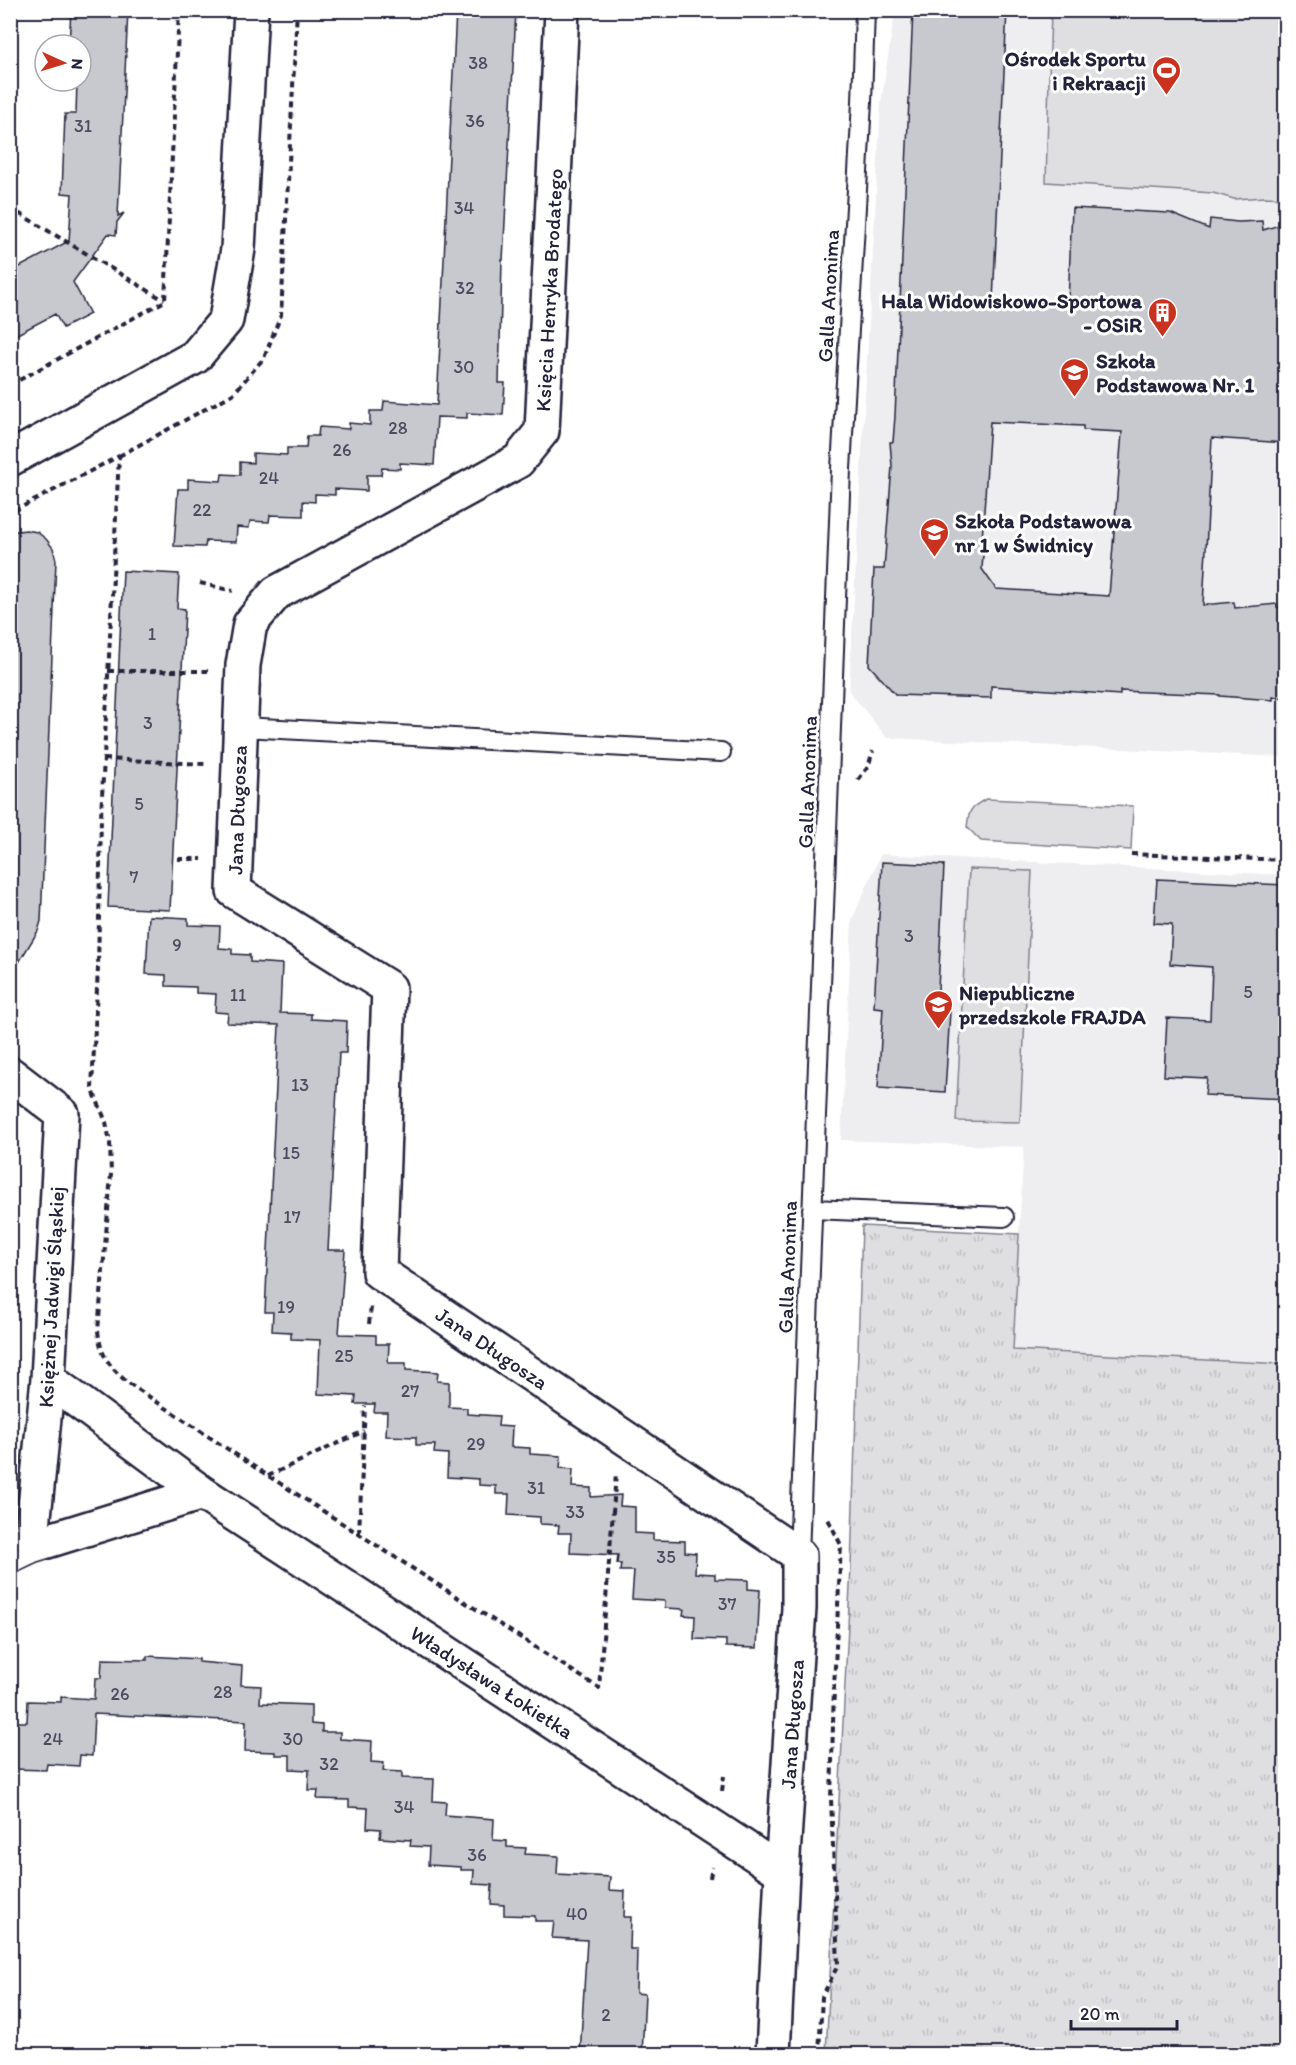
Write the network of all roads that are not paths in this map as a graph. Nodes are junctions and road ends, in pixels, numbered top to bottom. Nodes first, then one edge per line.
1 (251, 10) edge
2 (562, 10) edge
3 (864, 10) edge
4 (10, 459) edge
5 (250, 624) joint
6 (241, 727) junction
7 (721, 752) dead end
8 (10, 1074) edge
9 (812, 1209) junction
10 (1004, 1217) dead end
11 (48, 1379) junction
12 (202, 1492) junction
13 (21, 1551) edge
14 (799, 1555) junction
15 (782, 1872) junction
16 (773, 2055) edge

1 - 4 street
2 - 5 street, Księcia Henryka Brodatego
3 - 9 lane, Galla Anonima
5 - 6 street, Jana Długosza
6 - 7 lane
6 - 14 street, Jana Długosza
8 - 11 street, Księżnej Jadwigi Śląskiej
9 - 10 lane
9 - 14 lane, Galla Anonima
11 - 12 street, Władysława Łokietka
11 - 13 street, Księżnej Jadwigi Śląskiej
12 - 13 street
12 - 15 street, Władysława Łokietka
14 - 15 street, Jana Długosza
15 - 16 street, Jana Długosza

